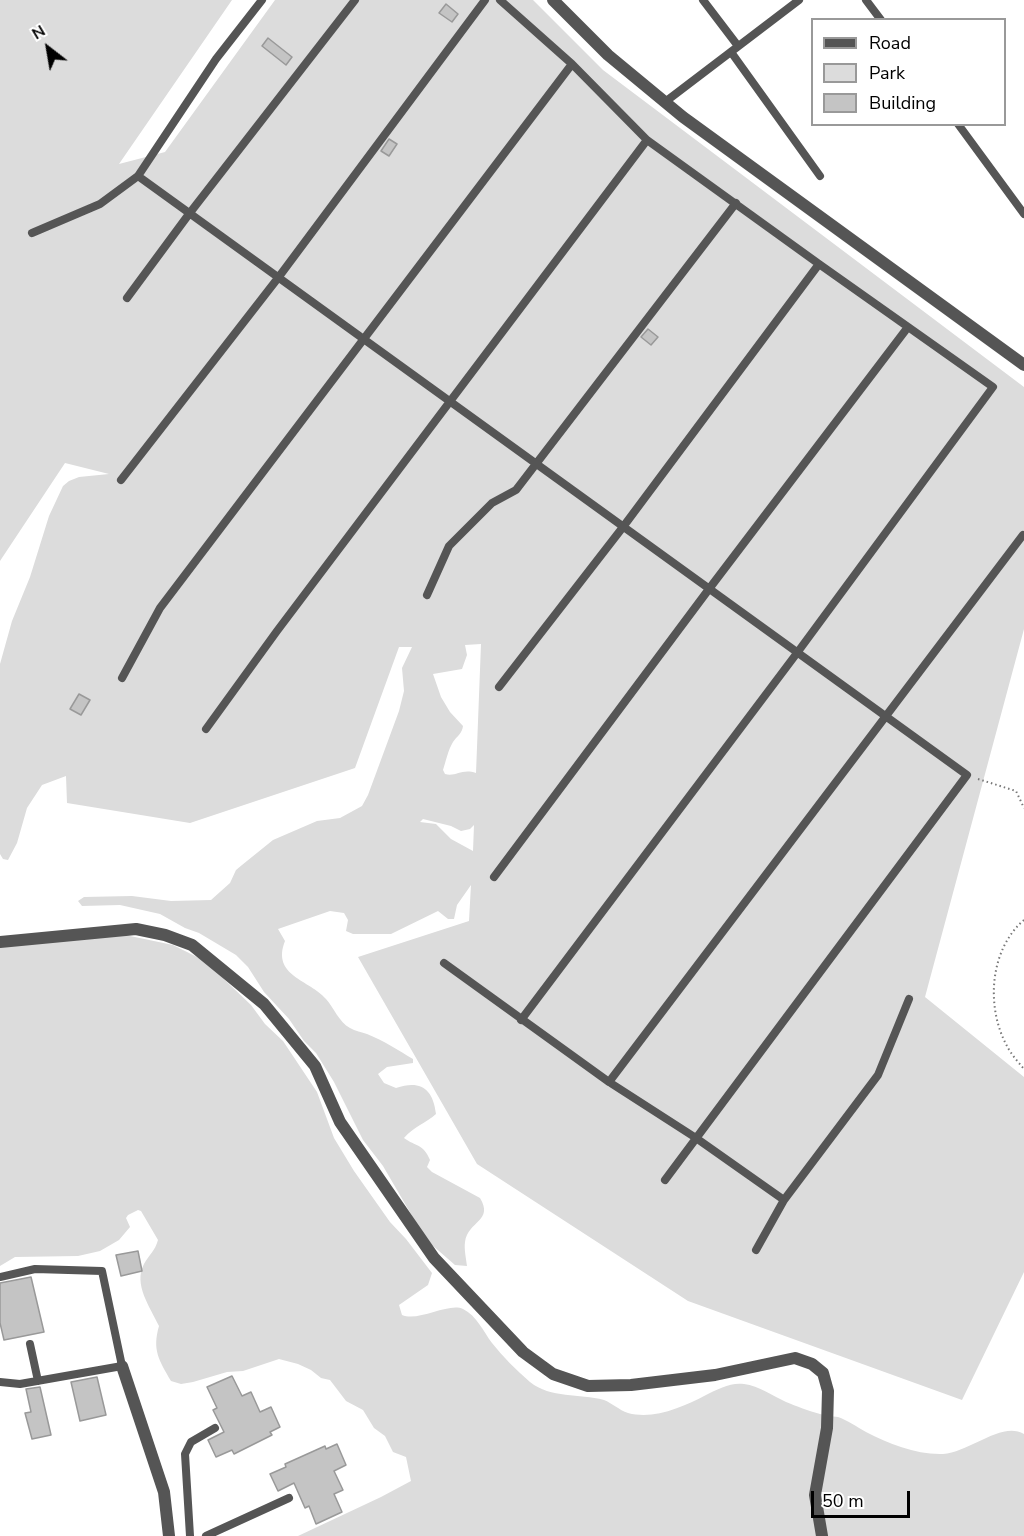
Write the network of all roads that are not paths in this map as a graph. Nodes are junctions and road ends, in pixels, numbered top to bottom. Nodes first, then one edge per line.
1 (262, 0) edge
2 (355, 0) edge
3 (485, 0) edge
4 (500, 0) edge
5 (553, 0) edge
6 (703, 0) edge
7 (799, 0) edge
8 (866, 0) edge
9 (880, 18) edge
10 (735, 49) junction
11 (572, 64) junction
12 (665, 102) junction
13 (959, 126) edge
14 (647, 140) junction
15 (138, 176) junction
16 (819, 176) dead end
17 (736, 203) junction
18 (189, 214) junction
19 (1024, 214) edge
20 (32, 232) dead end
21 (819, 264) junction
22 (278, 278) junction
23 (127, 298) dead end
24 (908, 327) junction
25 (364, 340) junction
26 (1024, 365) edge
27 (450, 402) junction
28 (535, 463) junction
29 (121, 480) dead end
30 (623, 527) junction
31 (1023, 536) edge
32 (709, 589) junction
33 (427, 595) dead end
34 (797, 653) junction
35 (122, 678) dead end
36 (499, 687) dead end
37 (885, 716) junction
38 (206, 729) dead end
39 (494, 877) dead end
40 (0, 942) edge
41 (444, 963) dead end
42 (909, 999) dead end
43 (521, 1020) junction
44 (609, 1082) junction
45 (696, 1138) junction
46 (665, 1180) dead end
47 (784, 1200) junction
48 (756, 1250) dead end
49 (0, 1277) edge
50 (30, 1344) dead end
51 (122, 1366) junction
52 (38, 1381) junction
53 (0, 1382) edge
54 (215, 1428) dead end
55 (290, 1498) dead end
56 (169, 1536) edge
57 (190, 1536) edge
58 (206, 1536) edge
59 (822, 1536) edge

1 - 15 lane
2 - 18 lane
3 - 22 lane
4 - 11 lane
5 - 12 street
6 - 10 lane
7 - 10 lane
8 - 9 lane
10 - 12 lane
10 - 16 lane
11 - 14 lane
11 - 25 lane
12 - 26 street
13 - 19 lane
14 - 17 lane
14 - 27 lane
15 - 18 lane
15 - 20 lane
17 - 21 lane
17 - 28 lane
18 - 22 lane
18 - 23 lane
21 - 24 lane
21 - 30 lane
22 - 25 lane
22 - 29 lane
24 - 32 lane
24 - 34 lane
25 - 27 lane
25 - 35 lane
27 - 28 lane
27 - 38 lane
28 - 30 lane
28 - 33 lane
30 - 32 lane
30 - 36 lane
31 - 37 lane
32 - 34 lane
32 - 39 lane
34 - 37 lane
34 - 43 lane
37 - 44 lane
37 - 45 lane
40 - 59 street
41 - 43 lane
42 - 47 lane
43 - 44 lane
44 - 45 lane
45 - 46 lane
45 - 47 lane
47 - 48 lane
49 - 51 lane
50 - 52 lane
51 - 52 lane
51 - 56 street
52 - 53 lane
54 - 57 lane
55 - 58 lane

